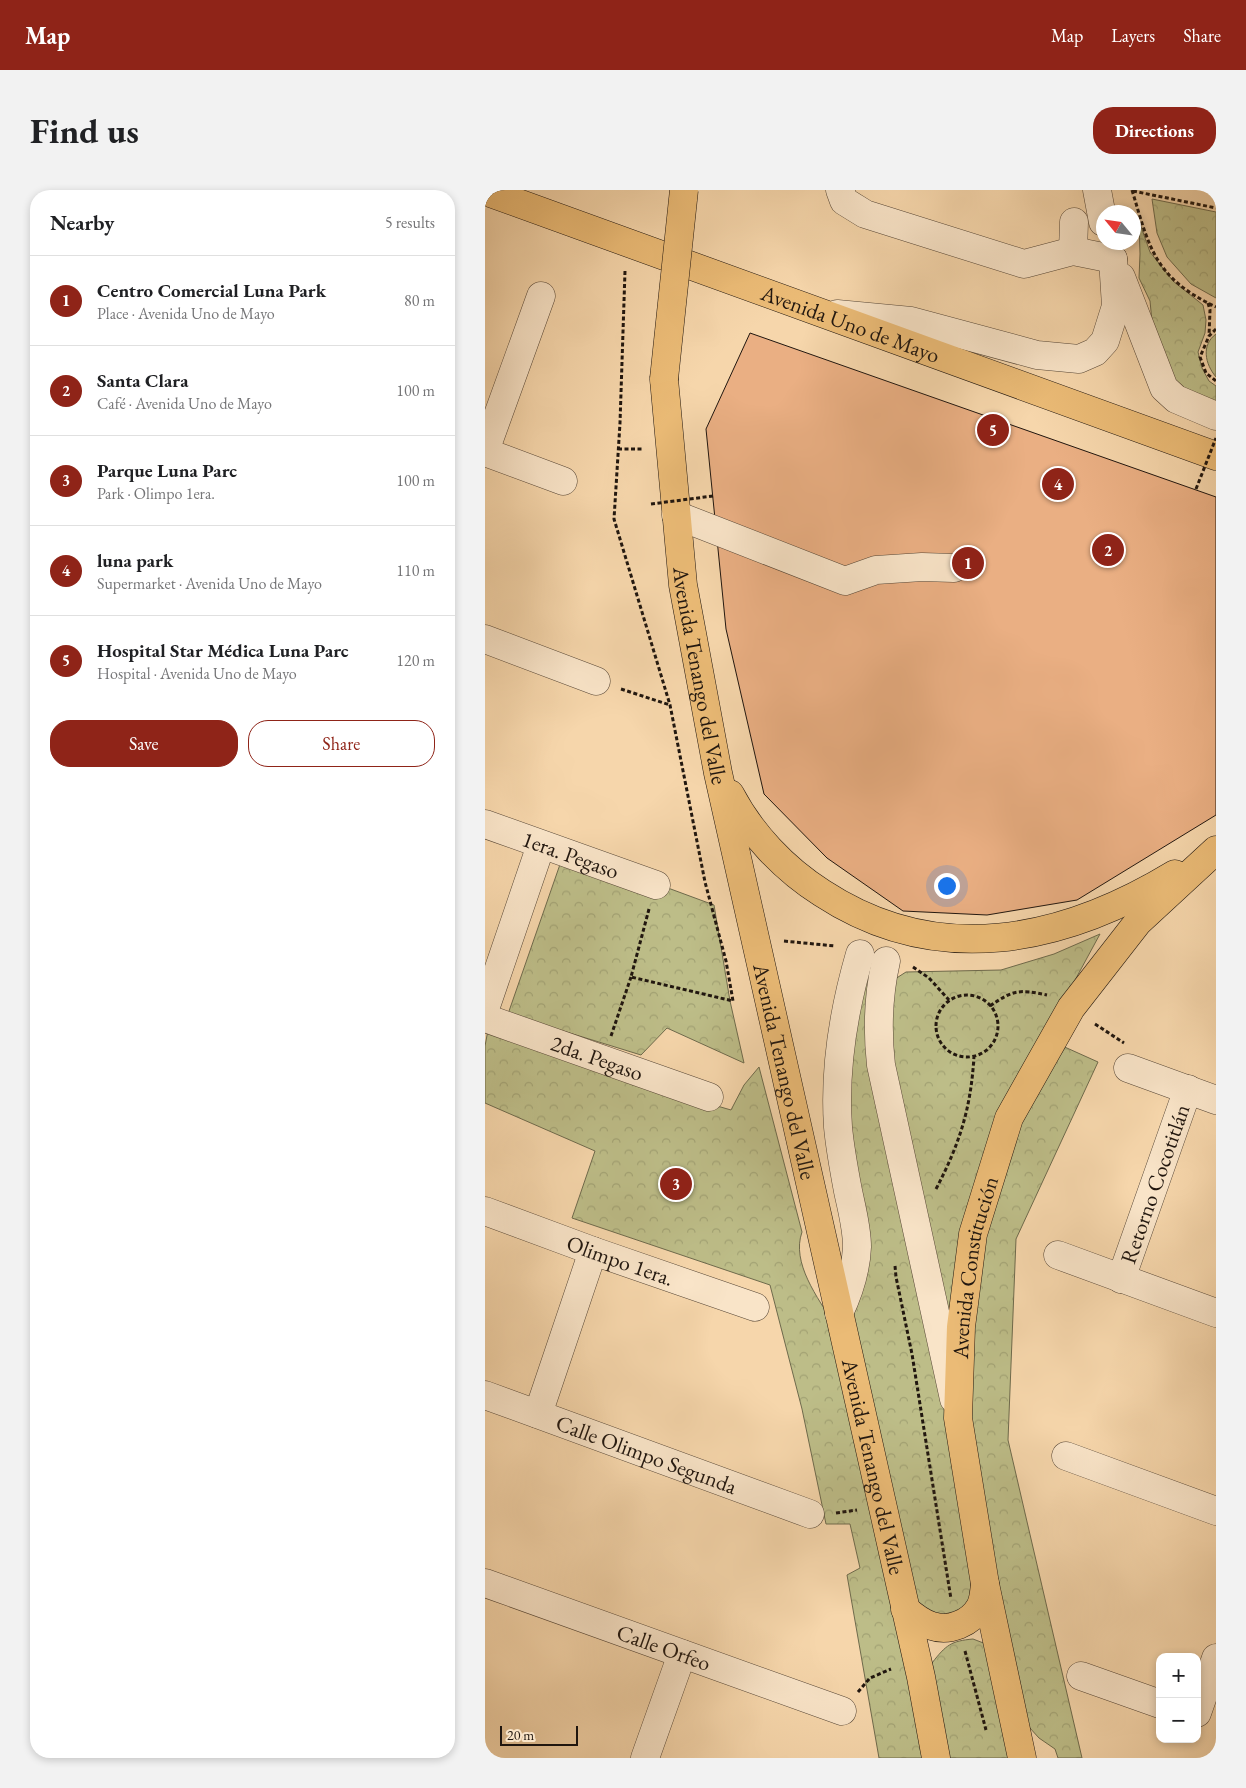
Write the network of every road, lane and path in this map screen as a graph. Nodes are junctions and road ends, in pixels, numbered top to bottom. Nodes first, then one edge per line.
1 (545, 190) edge
2 (684, 190) edge
3 (841, 190) edge
4 (1097, 190) edge
5 (485, 191) edge
6 (1133, 191) edge
7 (1100, 205) edge
8 (1216, 208) edge
9 (1075, 222) dead end
10 (580, 225) junction
11 (627, 242) junction
12 (1073, 250) junction
13 (1111, 251) edge
14 (541, 296) dead end
15 (1208, 303) junction
16 (1216, 307) edge
17 (815, 312) junction
18 (1216, 329) edge
19 (1209, 336) junction
20 (1216, 381) edge
21 (1216, 416) edge
22 (1216, 438) edge
23 (618, 449) junction
24 (645, 449) dead end
25 (485, 452) edge
26 (1216, 456) edge
27 (563, 481) dead end
28 (1196, 489) dead end
29 (713, 496) dead end
30 (651, 504) dead end
31 (676, 515) junction
32 (954, 568) dead end
33 (485, 639) edge
34 (596, 681) joint
35 (670, 705) junction
36 (718, 773) junction
37 (485, 824) edge
38 (541, 845) junction
39 (1216, 848) edge
40 (656, 885) joint
41 (631, 977) junction
42 (1050, 995) dead end
43 (990, 1006) junction
44 (485, 1010) edge
45 (485, 1018) edge
46 (603, 1060) junction
47 (1128, 1068) dead end
48 (1188, 1089) junction
49 (709, 1096) dead end
50 (1216, 1100) edge
51 (485, 1211) edge
52 (593, 1251) junction
53 (1058, 1255) dead end
54 (1121, 1279) junction
55 (755, 1307) dead end
56 (839, 1313) junction
57 (1216, 1313) edge
58 (485, 1395) edge
59 (538, 1414) junction
60 (958, 1418) junction
61 (1066, 1456) dead end
62 (882, 1505) junction
63 (1216, 1512) edge
64 (810, 1514) joint
65 (485, 1583) edge
66 (985, 1584) junction
67 (905, 1609) junction
68 (915, 1650) junction
69 (999, 1650) junction
70 (682, 1654) junction
71 (1216, 1658) edge
72 (1081, 1676) dead end
73 (921, 1677) junction
74 (1201, 1701) edge
75 (1156, 1703) edge
76 (842, 1711) joint
77 (1201, 1718) edge
78 (1216, 1724) edge
79 (645, 1758) edge
80 (936, 1758) edge
81 (1022, 1758) edge

1 - 10 main road
2 - 31 main road, Avenida Tenango del Valle, bridge
3 - 12 street
4 - 7 street
5 - 10 main road, Avenida Uno de Mayo
6 - 8 path
6 - 15 path
9 - 12 street
10 - 11 main road, Avenida Uno de Mayo
11 - 17 main road, Avenida Uno de Mayo
11 - 23 path
12 - 13 street
13 - 17 street
13 - 21 street
14 - 25 street
15 - 16 path
15 - 19 path
17 - 26 main road, Avenida Uno de Mayo
18 - 19 path
19 - 20 path
22 - 28 path, bridge
23 - 24 path
23 - 35 path
25 - 27 street
29 - 30 path, bridge
31 - 32 street
31 - 36 main road, Avenida Tenango del Valle
33 - 34 street
34 - 35 path
35 - 41 path
36 - 39 main road
36 - 56 main road, Avenida Tenango del Valle
37 - 38 street, 1era. Pegaso
38 - 40 street, 1era. Pegaso
38 - 44 street
39 - 60 main road, Avenida Constitución
40 - 41 path
41 - 46 path
42 - 43 path
43 - 43 path
45 - 46 street, 2da. Pegaso
46 - 49 street, 2da. Pegaso
47 - 48 street
48 - 50 street
48 - 54 street, Retorno Cocotitlán
51 - 52 street, Olimpo 1era.
52 - 55 street, Olimpo 1era.
52 - 59 street
53 - 54 street
54 - 57 street
56 - 60 street
56 - 62 main road, Avenida Tenango del Valle
58 - 59 street, Calle Olimpo Segunda
59 - 64 street, Calle Olimpo Segunda
60 - 66 main road, Avenida Constitución
61 - 63 street
62 - 64 path
62 - 67 main road, Avenida Tenango del Valle
65 - 70 street, Calle Orfeo
66 - 67 main road
66 - 69 main road, Avenida Constitución
67 - 68 main road, Avenida Tenango del Valle
68 - 73 main road, Avenida Tenango del Valle
68 - 76 path
69 - 73 main road
69 - 81 main road, Avenida Constitución
70 - 76 street, Calle Orfeo
70 - 79 street
71 - 74 street
72 - 75 street
73 - 80 main road, Avenida Tenango del Valle
77 - 78 street

